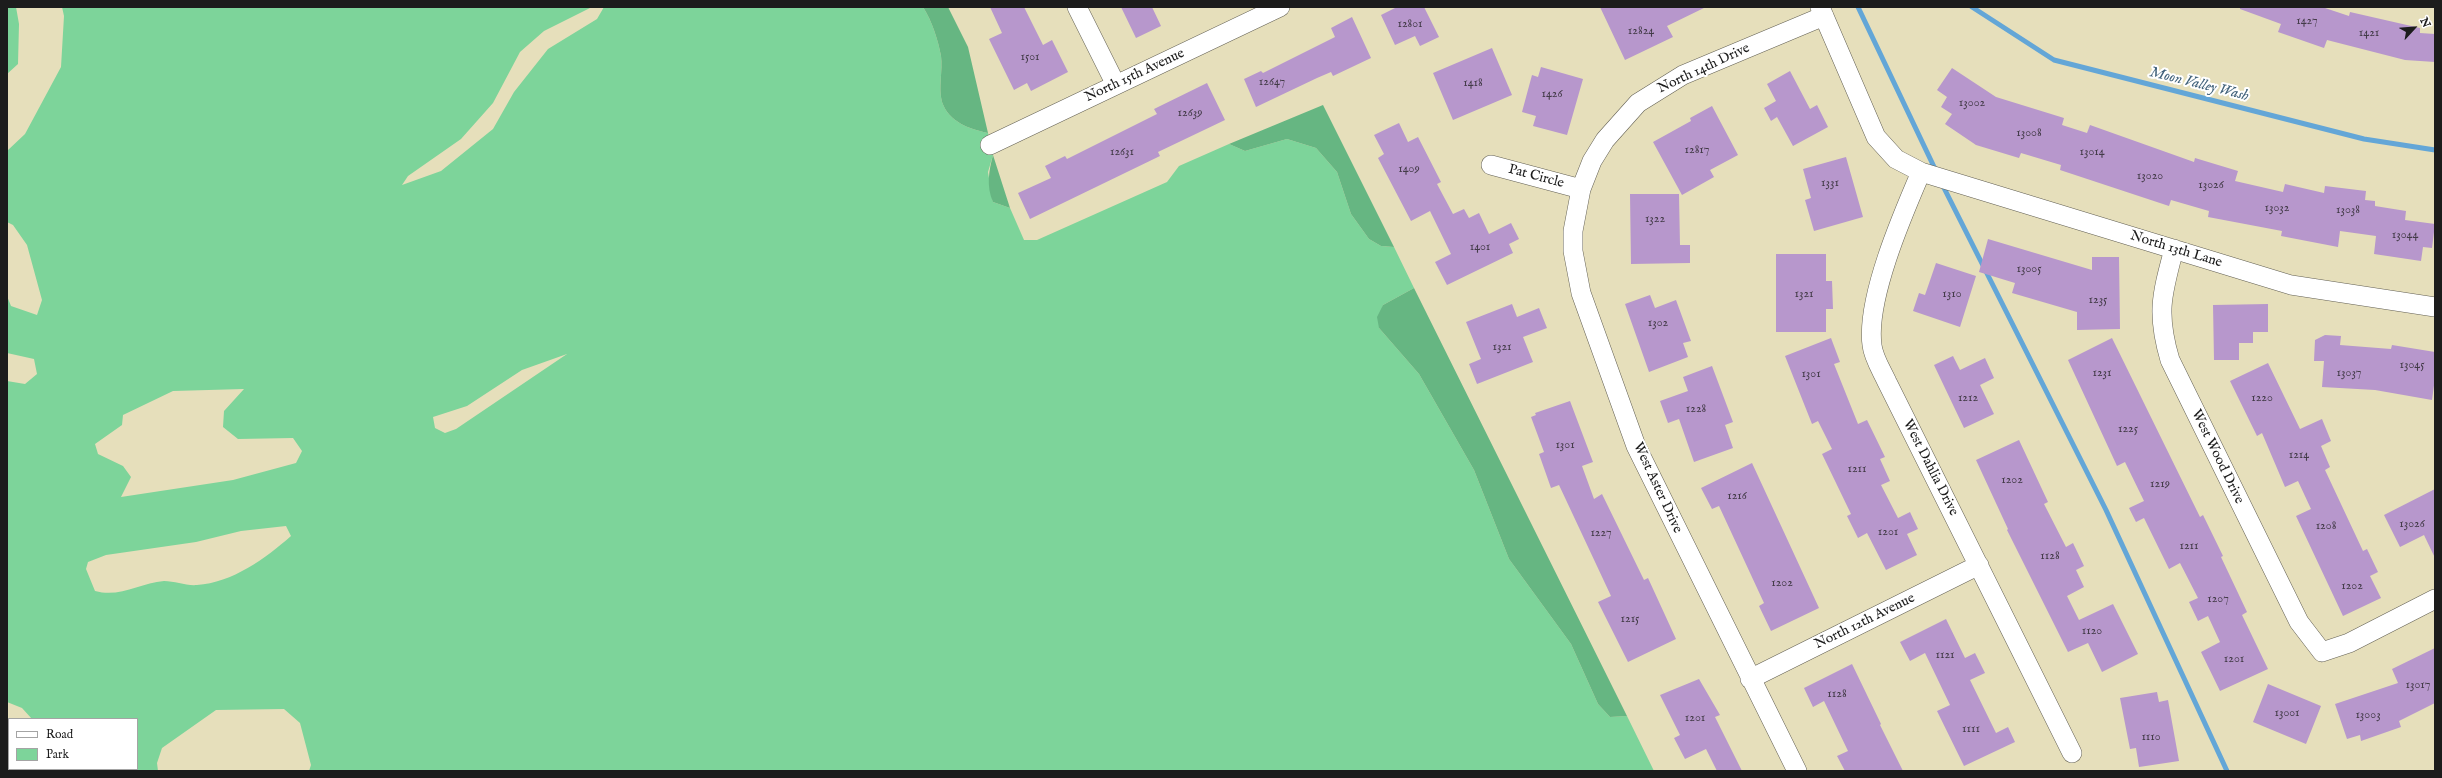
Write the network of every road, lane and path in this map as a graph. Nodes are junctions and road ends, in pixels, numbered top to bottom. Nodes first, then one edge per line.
1 (1077, 7) edge
2 (1280, 7) edge
3 (1822, 11) edge
4 (1116, 85) junction
5 (990, 145) dead end
6 (1491, 165) dead end
7 (1925, 173) junction
8 (1581, 189) junction
9 (2174, 249) junction
10 (2435, 306) edge
11 (1980, 565) junction
12 (2435, 599) edge
13 (1750, 679) junction
14 (2072, 753) dead end
15 (1796, 771) edge

1 - 4 street
2 - 4 street, North 15th Avenue
3 - 7 street, North 13th Lane
3 - 8 street, North 14th Drive
4 - 5 street, North 15th Avenue
6 - 8 street, Pat Circle
7 - 9 street, North 13th Lane
7 - 11 street, West Dahlia Drive
8 - 13 street, West Aster Drive
9 - 10 street, North 13th Lane
9 - 12 street, West Wood Drive
11 - 13 street, North 12th Avenue
11 - 14 street, West Dahlia Drive
13 - 15 street, West Aster Drive

